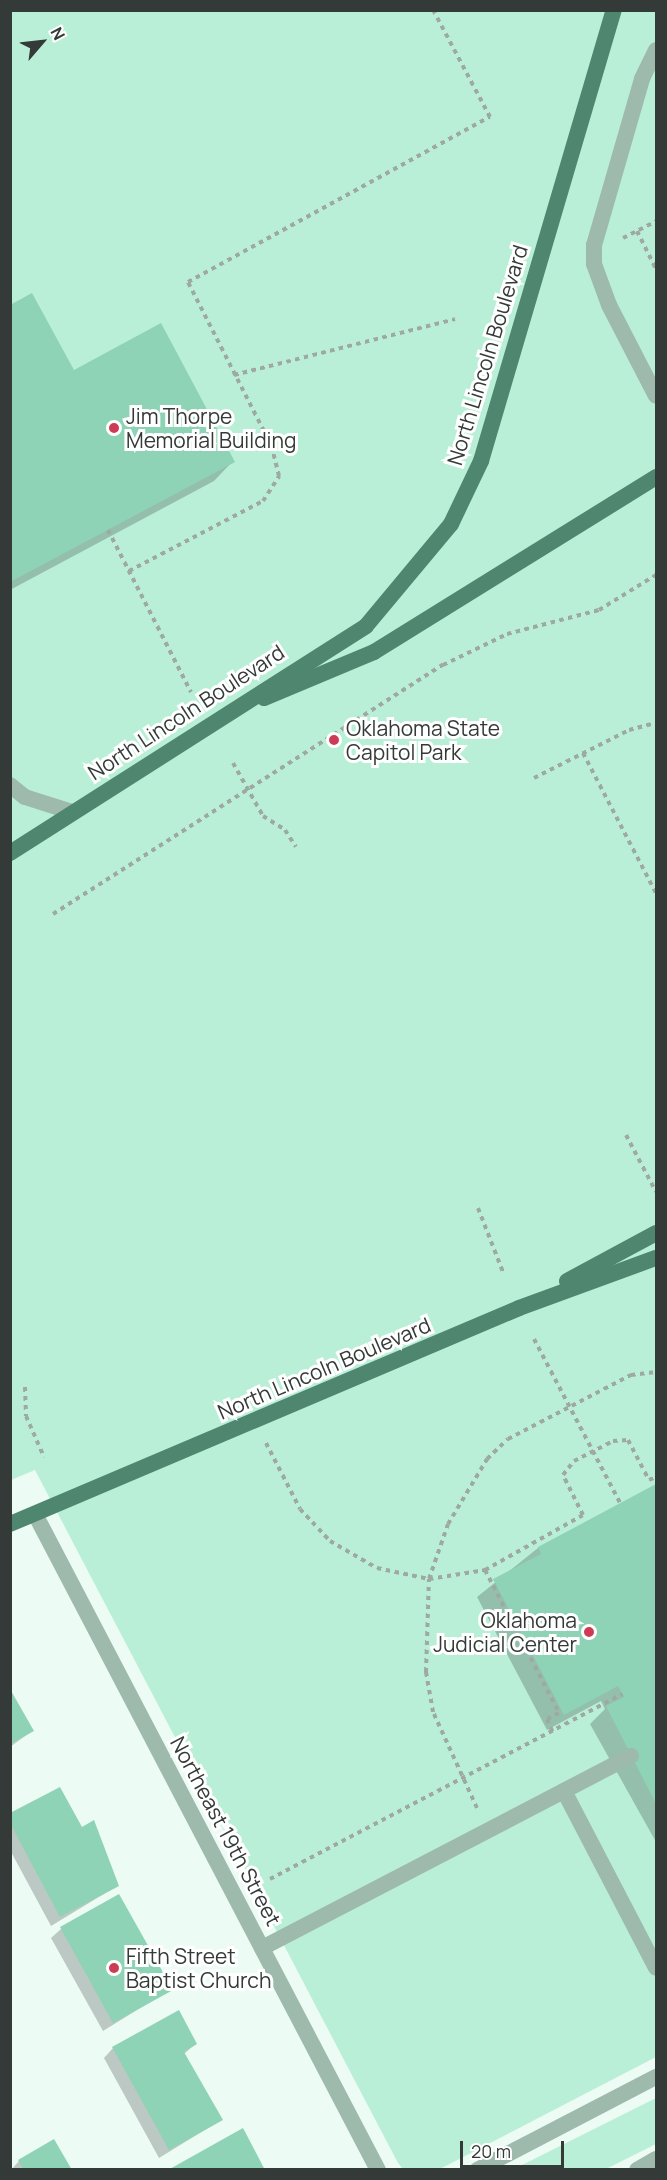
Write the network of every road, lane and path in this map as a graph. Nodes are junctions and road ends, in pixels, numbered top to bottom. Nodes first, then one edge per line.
1 (433, 10) edge
2 (614, 10) edge
3 (657, 51) edge
4 (657, 221) edge
5 (637, 231) junction
6 (617, 242) dead end
7 (657, 268) edge
8 (454, 319) dead end
9 (234, 375) junction
10 (657, 396) edge
11 (657, 477) edge
12 (108, 530) dead end
13 (129, 571) junction
14 (657, 575) edge
15 (191, 692) dead end
16 (209, 721) junction
17 (657, 723) edge
18 (583, 753) junction
19 (234, 763) dead end
20 (534, 778) dead end
21 (10, 785) edge
22 (249, 788) junction
23 (72, 812) junction
24 (296, 847) dead end
25 (10, 853) edge
26 (657, 893) edge
27 (52, 914) dead end
28 (626, 1135) dead end
29 (657, 1192) edge
30 (478, 1208) dead end
31 (657, 1233) edge
32 (657, 1258) edge
33 (503, 1272) dead end
34 (519, 1308) junction
35 (534, 1339) dead end
36 (657, 1372) edge
37 (25, 1387) dead end
38 (568, 1406) junction
39 (257, 1423) junction
40 (593, 1452) junction
41 (44, 1457) dead end
42 (657, 1477) edge
43 (620, 1503) dead end
44 (35, 1514) junction
45 (10, 1524) edge
46 (485, 1570) junction
47 (429, 1579) junction
48 (622, 1694) dead end
49 (553, 1733) junction
50 (631, 1756) dead end
51 (463, 1781) junction
52 (564, 1791) junction
53 (488, 1830) junction
54 (270, 1879) dead end
55 (262, 1948) junction
56 (657, 1968) edge
57 (657, 2077) edge
58 (657, 2159) edge
59 (378, 2169) edge
60 (477, 2169) edge
61 (637, 2169) edge

1 - 9 path
2 - 16 main road, North Lincoln Boulevard
3 - 10 street
4 - 5 path
5 - 6 path
5 - 7 path
8 - 9 path
9 - 13 path
11 - 16 main road
12 - 13 path
13 - 15 path
14 - 22 path
16 - 23 main road, North Lincoln Boulevard
17 - 18 path
18 - 20 path
18 - 26 path
19 - 22 path
21 - 23 street
22 - 24 path
22 - 27 path
23 - 25 main road, North Lincoln Boulevard
28 - 29 path
30 - 33 path
31 - 34 main road
32 - 34 main road, North Lincoln Boulevard
34 - 39 main road, North Lincoln Boulevard
35 - 38 path
36 - 38 path
37 - 41 path
38 - 40 path
38 - 47 path
39 - 44 main road, North Lincoln Boulevard
39 - 47 path
40 - 42 path
40 - 43 path
40 - 46 path
44 - 45 main road, North Lincoln Boulevard
44 - 55 street, Northeast 19th Street
46 - 47 path
46 - 49 path
47 - 51 path
48 - 49 path
49 - 51 path
50 - 52 street
51 - 53 path
51 - 54 path
52 - 53 street
52 - 56 street
53 - 55 street
55 - 59 street, Northeast 19th Street
57 - 60 street
58 - 61 street

